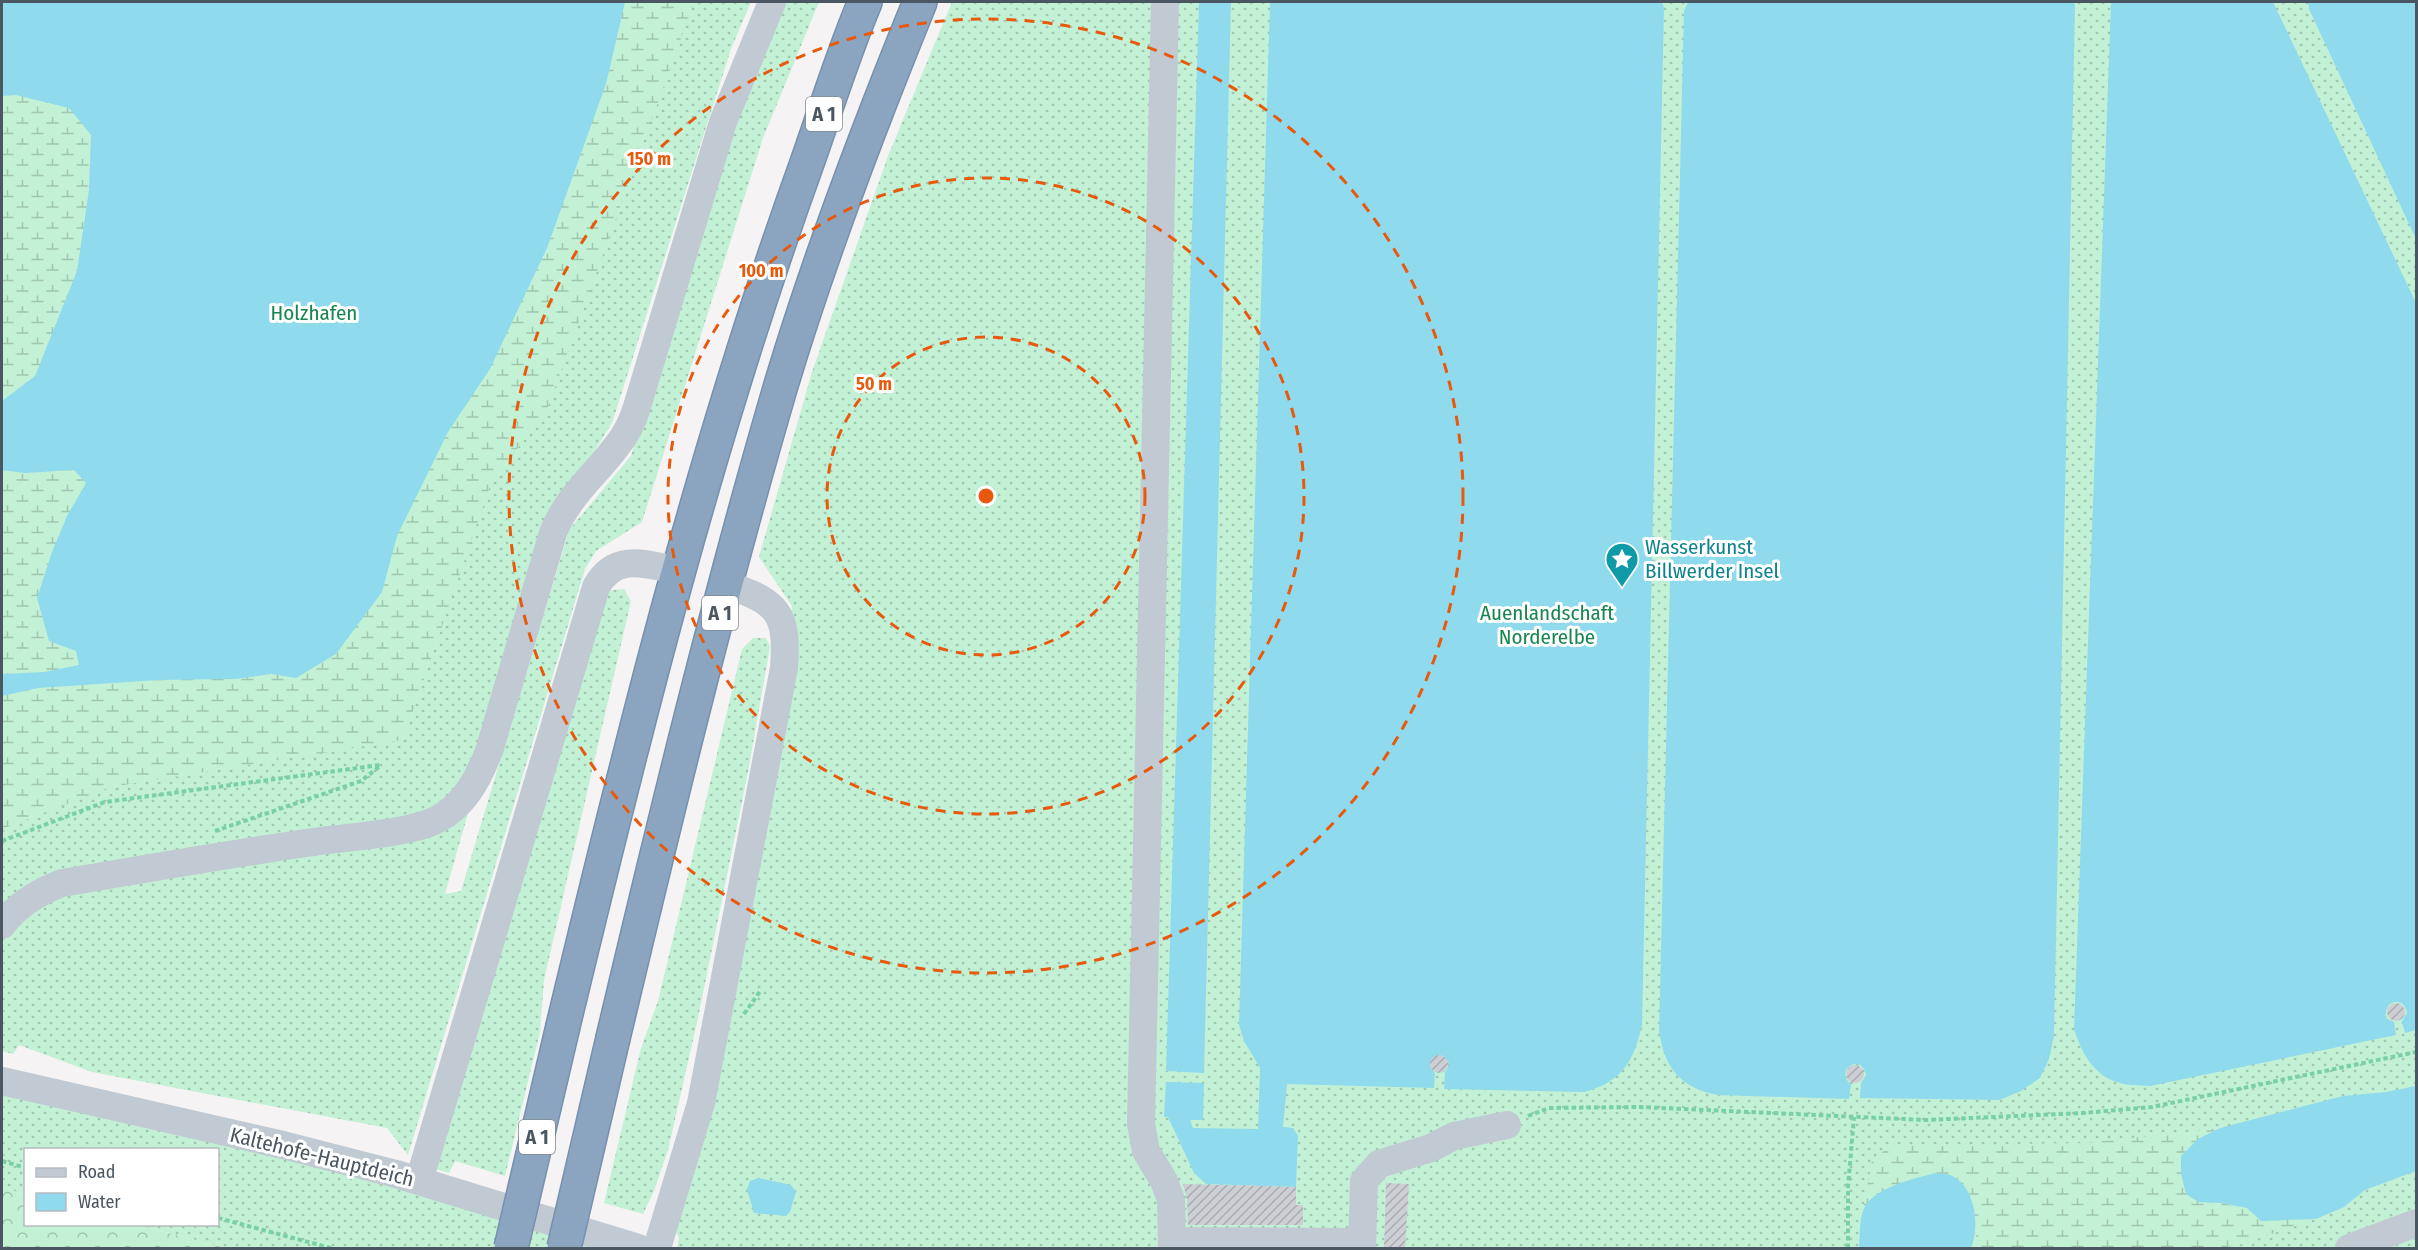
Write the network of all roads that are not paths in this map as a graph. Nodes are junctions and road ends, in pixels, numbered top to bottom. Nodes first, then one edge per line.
1 (772, 2) edge
2 (866, 2) edge
3 (920, 2) edge
4 (1166, 2) edge
5 (678, 571) junction
6 (727, 585) junction
7 (2, 925) edge
8 (2, 1081) edge
9 (1506, 1125) road end
10 (419, 1181) junction
11 (2416, 1223) edge
12 (1172, 1245) edge
13 (1362, 1245) edge
14 (511, 1248) edge
15 (564, 1248) edge
16 (638, 1248) edge
17 (657, 1248) edge
18 (2349, 1248) edge

1 - 7 lane
2 - 5 highway, A 1
3 - 6 highway, A 1
4 - 12 lane
5 - 10 lane
5 - 14 highway, A 1, bridge
6 - 15 highway, A 1, bridge
6 - 17 lane
8 - 10 lane, Kaltehofe-Hauptdeich
9 - 13 lane
10 - 16 lane, Kaltehofe-Hauptdeich
11 - 18 lane
12 - 13 lane

